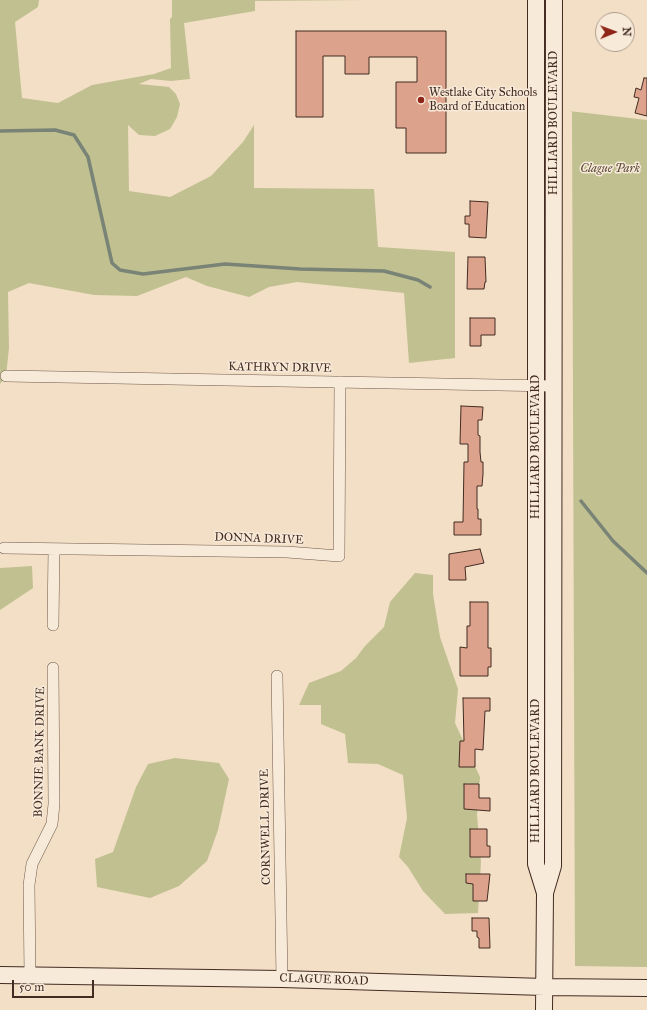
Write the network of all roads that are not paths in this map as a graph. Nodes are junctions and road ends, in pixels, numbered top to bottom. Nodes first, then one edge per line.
1 (536, 0) edge
2 (554, 0) edge
3 (6, 376) dead end
4 (340, 382) junction
5 (536, 386) junction
6 (554, 386) junction
7 (4, 548) dead end
8 (54, 549) junction
9 (53, 625) dead end
10 (53, 668) dead end
11 (277, 676) dead end
12 (545, 893) junction
13 (0, 975) edge
14 (30, 976) junction
15 (282, 979) junction
16 (544, 988) junction
17 (647, 988) edge
18 (544, 1010) edge

1 - 5 main road, HILLIARD BOULEVARD
2 - 6 main road, HILLIARD BOULEVARD
3 - 4 street, KATHRYN DRIVE
4 - 5 street, KATHRYN DRIVE
4 - 8 street, DONNA DRIVE
5 - 6 street, KATHRYN DRIVE
5 - 12 main road, HILLIARD BOULEVARD
6 - 12 main road, HILLIARD BOULEVARD
7 - 8 street, DONNA DRIVE
8 - 9 street
10 - 14 street, BONNIE BANK DRIVE
11 - 15 street, CORNWELL DRIVE
12 - 16 main road, HILLIARD BOULEVARD
13 - 14 main road, CLAGUE ROAD
14 - 15 main road, CLAGUE ROAD
15 - 16 main road, CLAGUE ROAD
16 - 17 main road, CLAGUE ROAD
16 - 18 main road, HILLIARD BOULEVARD

